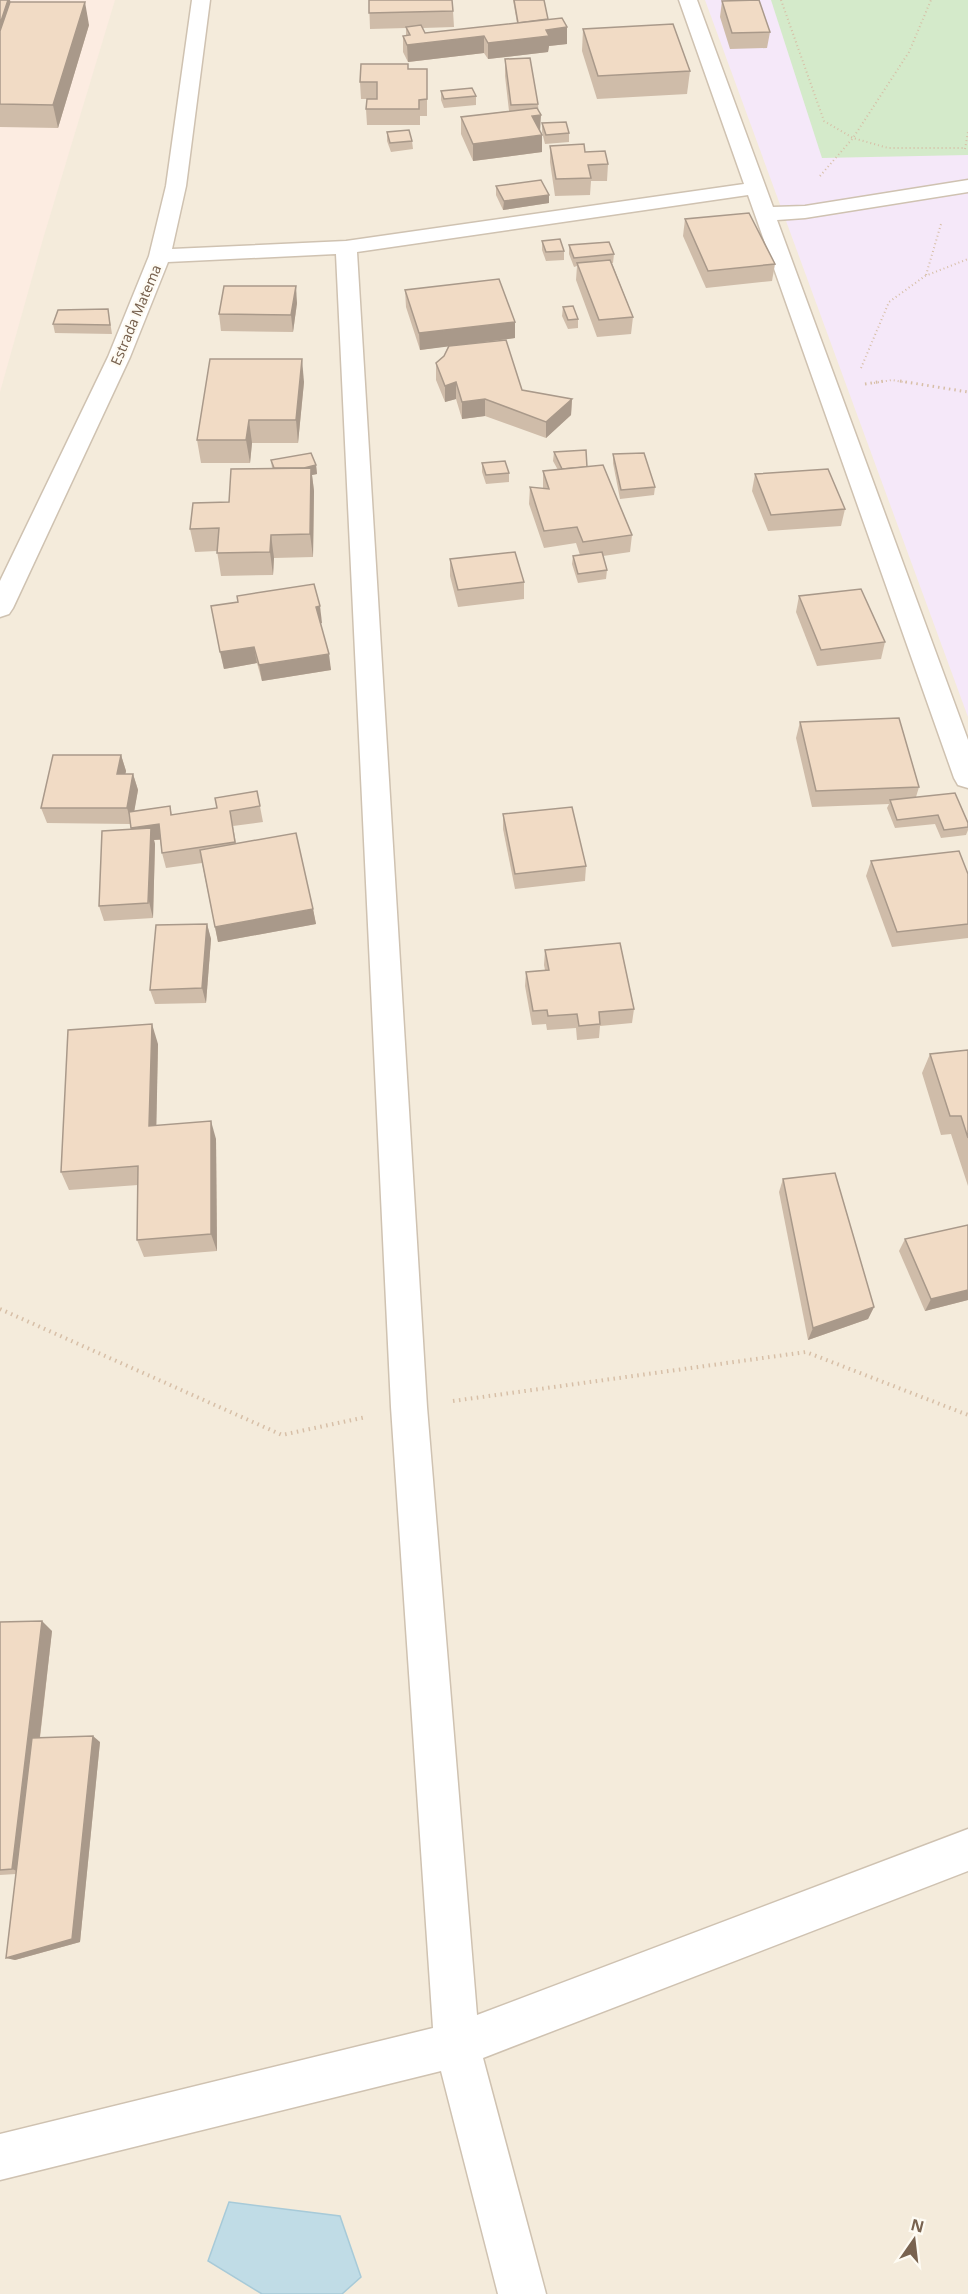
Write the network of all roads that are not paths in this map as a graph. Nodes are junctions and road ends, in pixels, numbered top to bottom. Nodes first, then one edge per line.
1 (201, 0) edge
2 (688, 0) edge
3 (968, 186) edge
4 (756, 188) junction
5 (766, 214) junction
6 (346, 247) junction
7 (160, 256) junction
8 (0, 608) edge
9 (968, 778) edge
10 (968, 1850) edge
11 (458, 2044) junction
12 (0, 2157) edge
13 (522, 2294) edge

1 - 7 street, Estrada Matema
2 - 4 street
3 - 5 street
4 - 5 street
4 - 6 street
5 - 9 street
6 - 7 street
6 - 11 street
7 - 8 street, Estrada Matema
10 - 11 street
11 - 12 street
11 - 13 street

